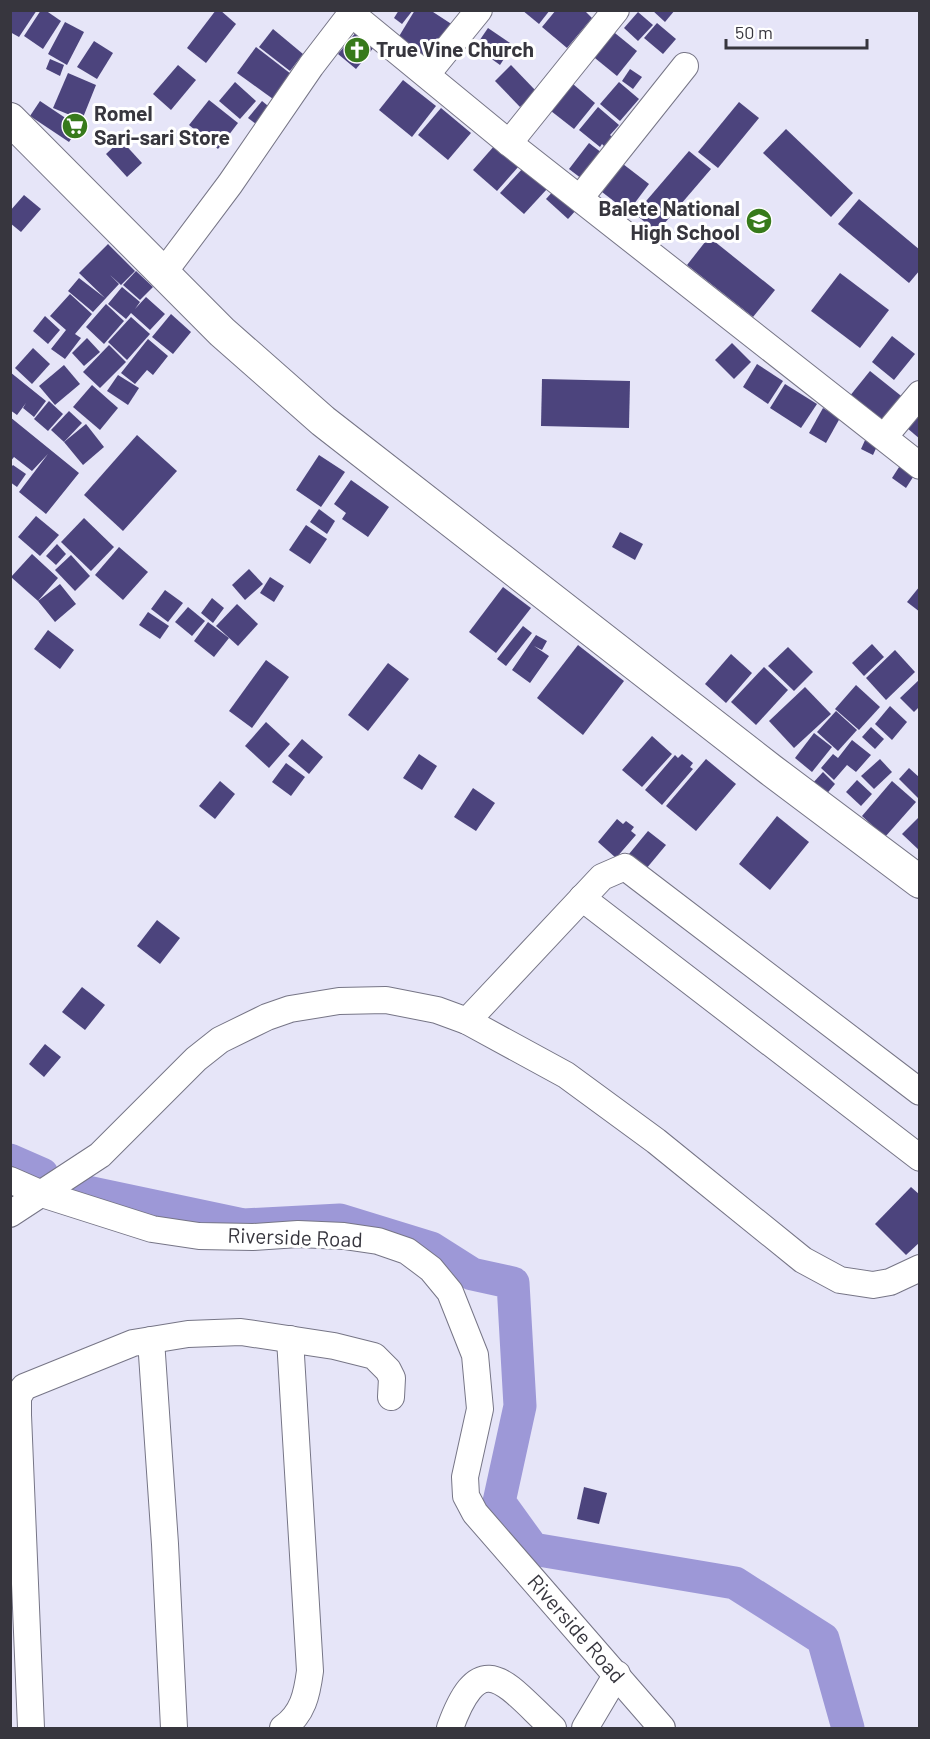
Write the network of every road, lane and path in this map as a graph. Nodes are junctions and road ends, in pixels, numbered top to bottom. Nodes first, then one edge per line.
1 (479, 10) edge
2 (616, 10) edge
3 (353, 12) edge
4 (685, 66) dead end
5 (428, 75) junction
6 (10, 119) edge
7 (509, 142) junction
8 (580, 198) junction
9 (164, 273) junction
10 (920, 394) edge
11 (884, 437) junction
12 (920, 466) edge
13 (920, 882) edge
14 (582, 898) junction
15 (467, 1021) junction
16 (920, 1092) edge
17 (920, 1158) edge
18 (10, 1180) edge
19 (42, 1194) junction
20 (10, 1214) edge
21 (920, 1268) edge
22 (290, 1339) junction
23 (151, 1340) junction
24 (391, 1397) dead end
25 (616, 1674) junction
26 (32, 1728) edge
27 (174, 1728) edge
28 (283, 1728) edge
29 (450, 1728) edge
30 (553, 1728) edge
31 (585, 1728) edge
32 (662, 1728) edge

1 - 5 street
2 - 7 street
3 - 5 street
3 - 9 street
4 - 8 street
5 - 7 street
6 - 9 main road
7 - 8 street
8 - 11 street
9 - 13 main road
10 - 11 street
11 - 12 street
14 - 15 street
14 - 16 street
14 - 17 street
15 - 19 street
15 - 21 street
18 - 19 street, Riverside Road
19 - 20 street
19 - 25 street, Riverside Road
22 - 23 street
22 - 24 street
22 - 28 street
23 - 26 street
23 - 27 street
25 - 31 street
25 - 32 street, Riverside Road
29 - 30 street

